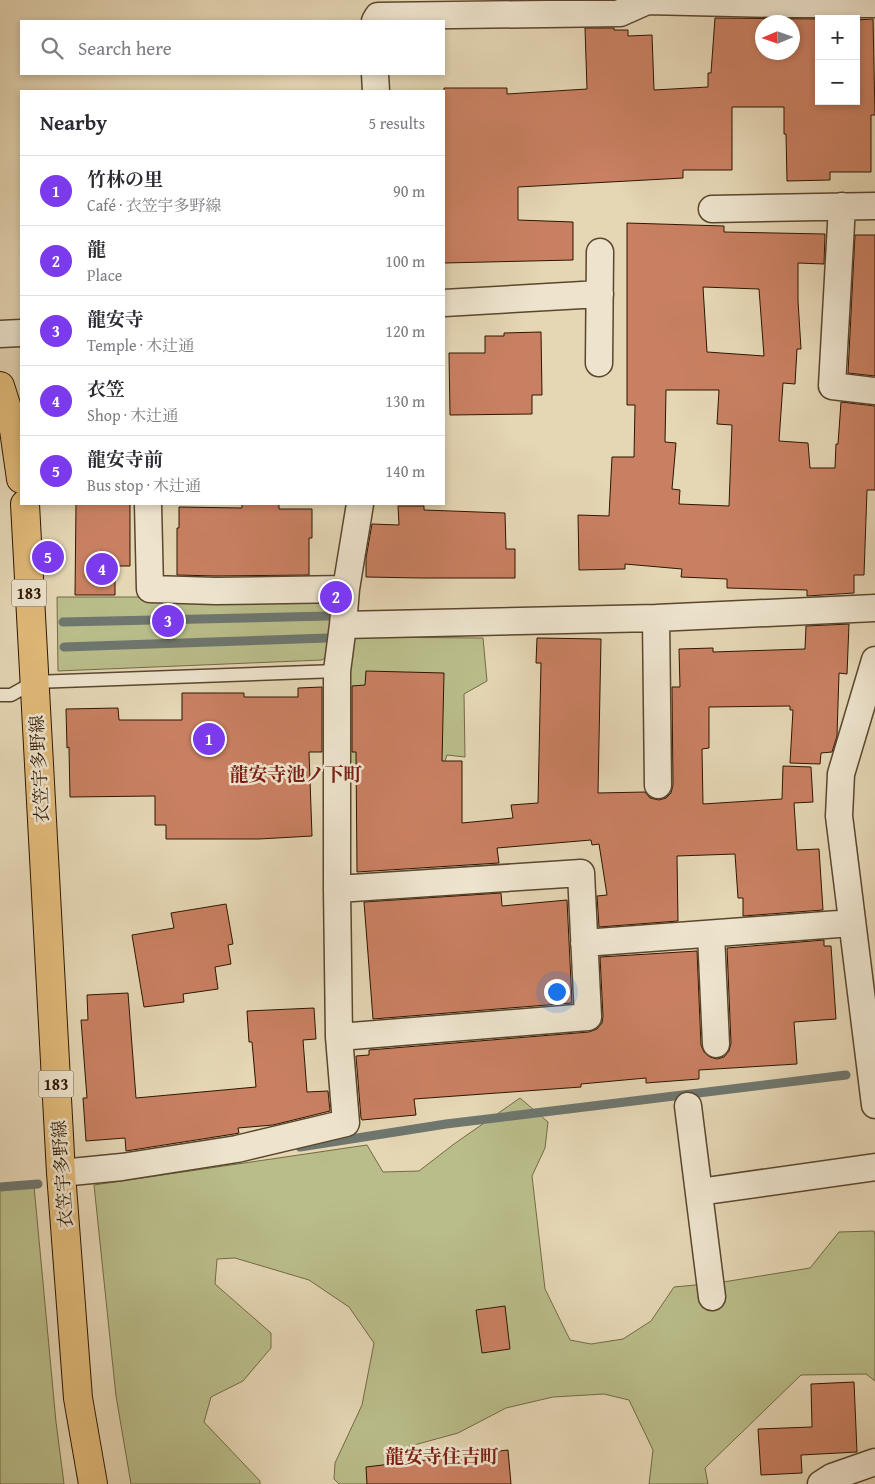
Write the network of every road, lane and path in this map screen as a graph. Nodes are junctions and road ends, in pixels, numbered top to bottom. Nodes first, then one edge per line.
1 (875, 4) edge
2 (376, 20) edge
3 (375, 75) edge
4 (376, 90) edge
5 (842, 206) junction
6 (875, 206) edge
7 (712, 209) dead end
8 (600, 252) dead end
9 (600, 294) junction
10 (445, 303) edge
11 (20, 333) edge
12 (0, 334) edge
13 (599, 363) dead end
14 (0, 386) edge
15 (875, 390) edge
16 (20, 472) edge
17 (25, 505) edge
18 (148, 505) edge
19 (360, 505) edge
20 (346, 589) junction
21 (875, 608) edge
22 (656, 618) junction
23 (343, 625) junction
24 (875, 660) edge
25 (337, 671) junction
26 (34, 682) junction
27 (0, 695) edge
28 (658, 785) dead end
29 (337, 890) junction
30 (852, 923) junction
31 (711, 934) junction
32 (584, 943) junction
33 (869, 1017) edge
34 (339, 1037) junction
35 (716, 1044) dead end
36 (875, 1105) edge
37 (688, 1106) dead end
38 (875, 1168) edge
39 (61, 1173) junction
40 (699, 1192) junction
41 (712, 1296) dead end
42 (875, 1462) edge
43 (93, 1484) edge
44 (821, 1484) edge

1 - 2 street
3 - 4 street
5 - 6 street
5 - 7 street
5 - 15 street
8 - 9 street
9 - 10 street
9 - 13 street
11 - 12 street
14 - 16 main road
17 - 26 main road, 183
18 - 20 street
19 - 20 street
20 - 23 street
21 - 22 street
22 - 23 street
22 - 28 street
23 - 25 street
24 - 30 street
25 - 26 lane
25 - 29 street
26 - 27 lane
26 - 39 main road, 衣笠宇多野線 / 183
29 - 32 street
29 - 34 street
30 - 31 street
30 - 33 street
31 - 32 street
31 - 35 street
32 - 34 street
33 - 36 street
34 - 39 street
37 - 40 street
38 - 40 street
39 - 43 main road, 衣笠宇多野線 / 183
40 - 41 street
42 - 44 street

